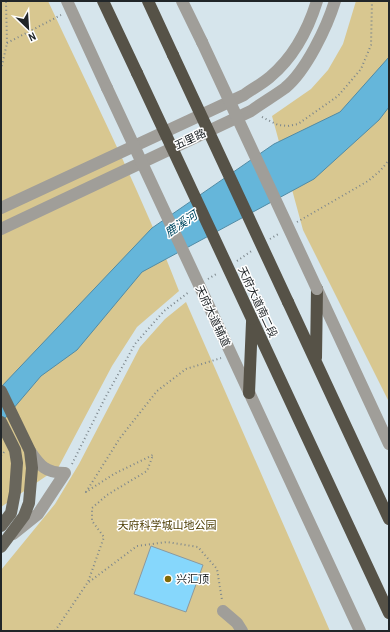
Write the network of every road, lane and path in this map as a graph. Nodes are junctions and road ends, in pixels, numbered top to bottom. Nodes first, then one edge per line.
1 (6, 1) edge
2 (104, 1) edge
3 (148, 1) edge
4 (182, 1) edge
5 (317, 1) edge
6 (335, 1) edge
7 (372, 1) edge
8 (69, 6) edge
9 (7, 43) junction
10 (1, 70) edge
11 (259, 115) dead end
12 (1, 208) edge
13 (1, 229) edge
14 (317, 289) junction
15 (252, 319) junction
16 (231, 354) junction
17 (316, 361) junction
18 (1, 391) edge
19 (250, 393) junction
20 (2, 425) edge
21 (389, 444) edge
22 (30, 452) junction
23 (389, 519) edge
24 (1, 526) edge
25 (9, 537) junction
26 (1, 547) edge
27 (88, 582) junction
28 (223, 611) joint
29 (389, 614) edge
30 (55, 631) edge
31 (242, 631) edge
32 (360, 631) edge

1 - 9 path
2 - 15 highway, 天府大道南二段, bridge
3 - 17 highway, bridge
4 - 14 street, bridge
5 - 12 street, 五里路
6 - 13 street, 五里路
7 - 11 path
8 - 9 path
8 - 16 street, 天府大道辅道, bridge
9 - 10 path
14 - 17 highway
14 - 21 street
15 - 19 highway
15 - 29 highway, 天府大道南二段
16 - 19 street, 天府大道辅道
16 - 27 path
17 - 23 highway
18 - 22 main road
19 - 32 street, 天府大道辅道
20 - 24 main road
22 - 25 main road
22 - 25 street
25 - 26 main road
27 - 28 path
27 - 30 path
28 - 31 street

